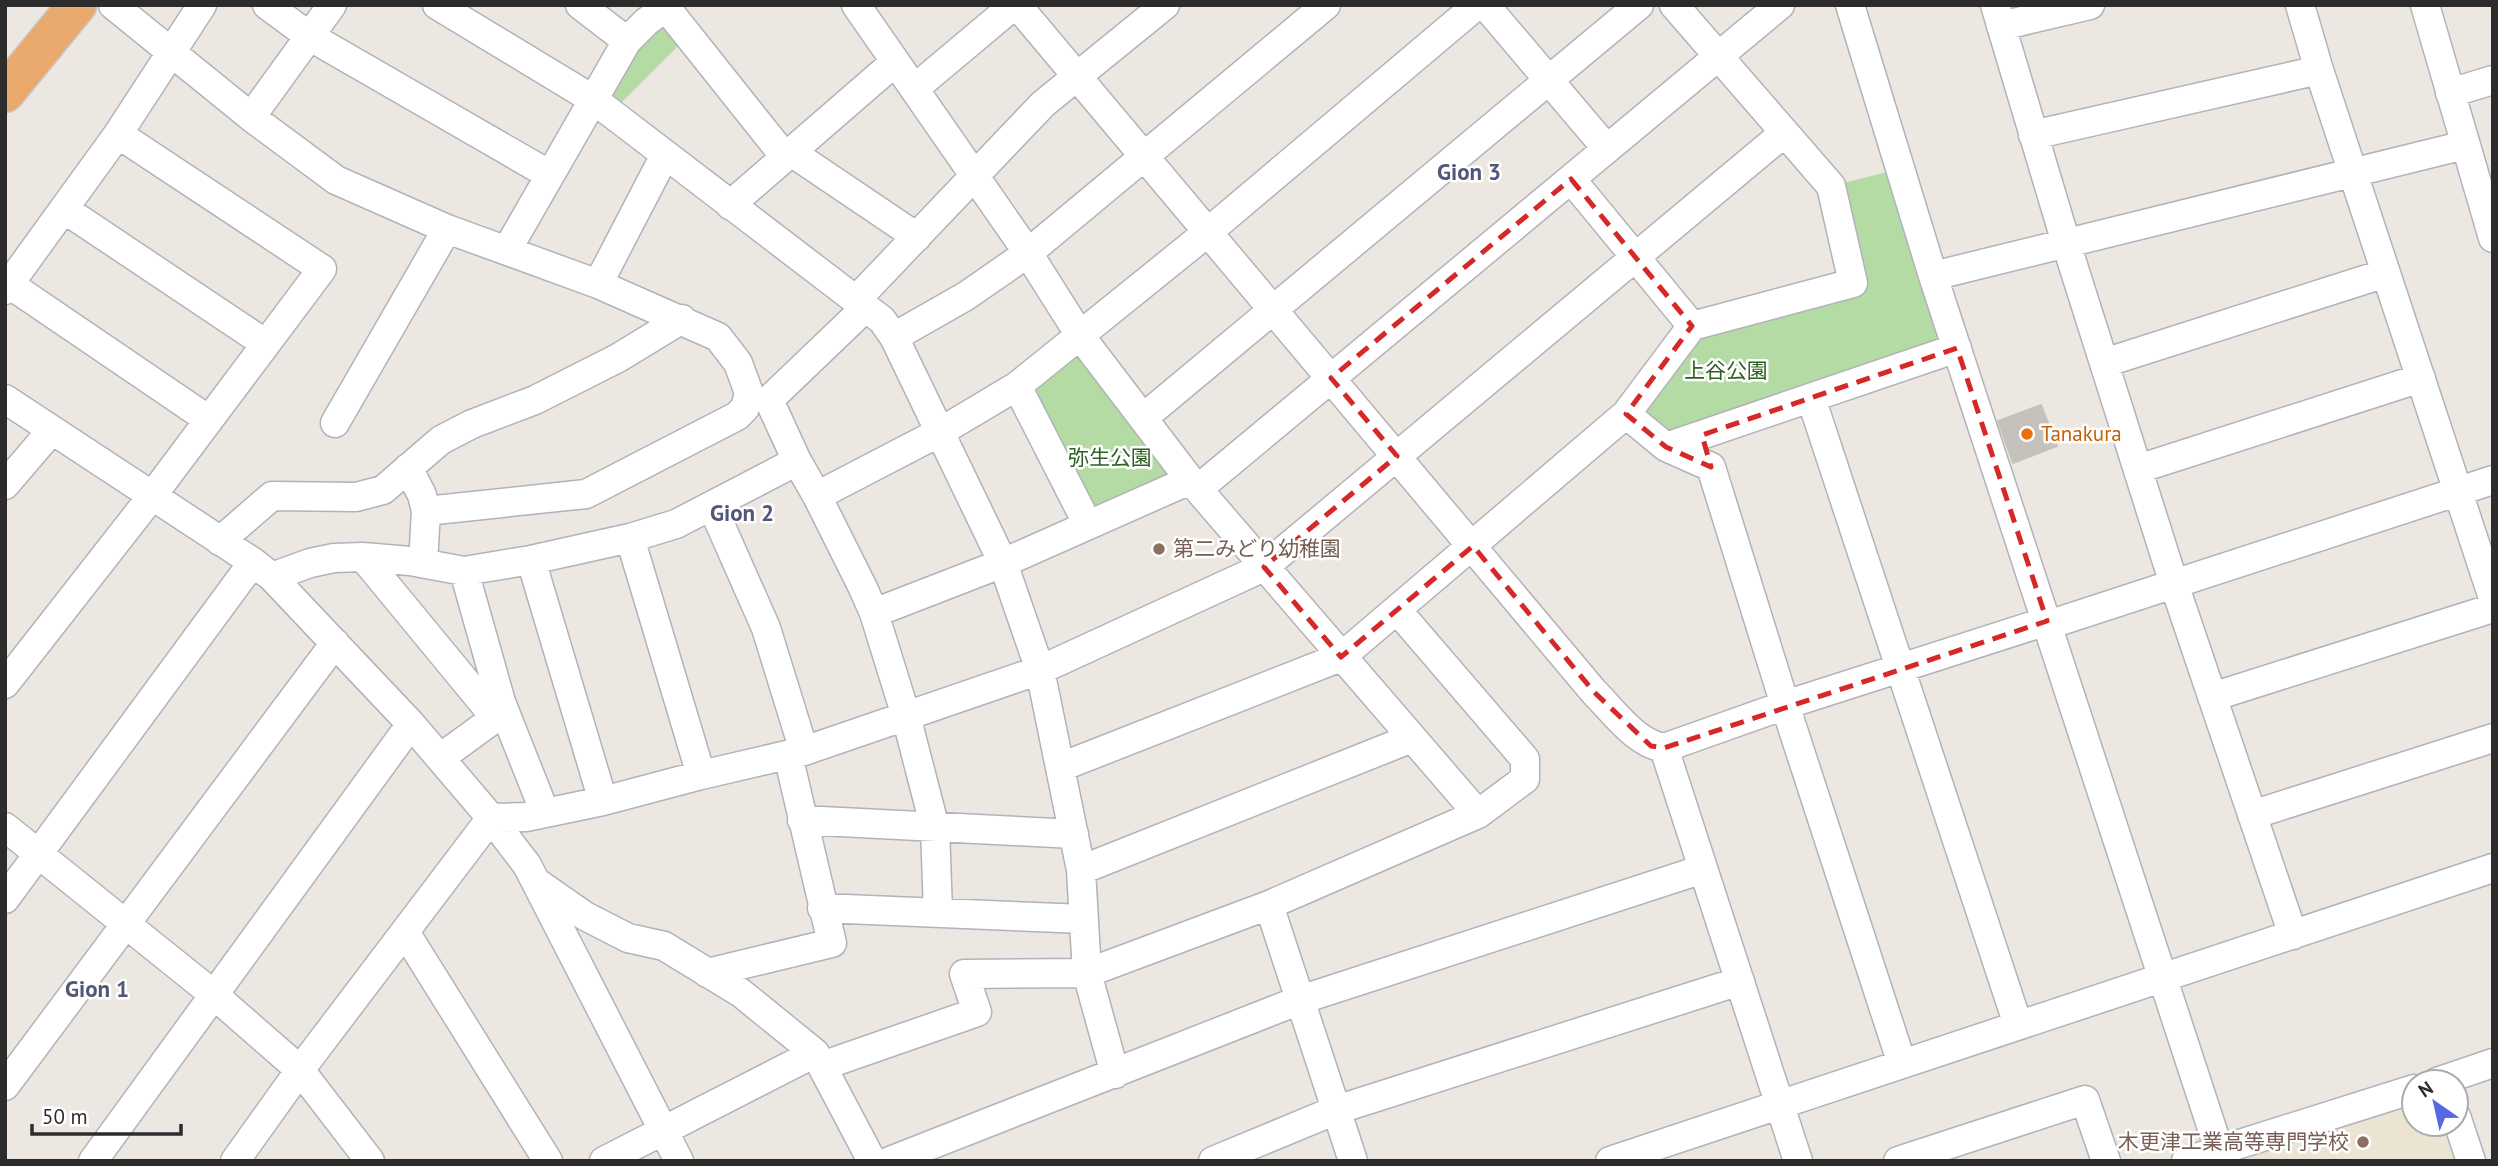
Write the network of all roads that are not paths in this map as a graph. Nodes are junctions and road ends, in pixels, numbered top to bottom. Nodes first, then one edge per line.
1 (77, 5) edge
2 (113, 5) edge
3 (202, 5) edge
4 (267, 5) edge
5 (332, 5) edge
6 (437, 5) edge
7 (580, 5) edge
8 (856, 5) edge
9 (1016, 5) edge
10 (1165, 5) edge
11 (1326, 5) edge
12 (1476, 5) edge
13 (1485, 5) edge
14 (1639, 5) edge
15 (1674, 5) edge
16 (1780, 5) edge
17 (1850, 5) edge
18 (2090, 5) edge
19 (2300, 5) edge
20 (2426, 5) edge
21 (665, 6) edge
22 (1998, 16) edge
23 (309, 36) junction
24 (627, 41) junction
25 (172, 54) junction
26 (1717, 57) junction
27 (895, 62) junction
28 (2319, 70) junction
29 (1078, 77) junction
30 (2493, 80) edge
31 (1549, 81) junction
32 (914, 89) junction
33 (5, 93) edge
34 (2450, 93) junction
35 (594, 100) junction
36 (251, 117) junction
37 (1784, 133) junction
38 (118, 134) junction
39 (2033, 135) junction
40 (2465, 145) junction
41 (1607, 149) junction
42 (665, 155) junction
43 (788, 155) junction
44 (1144, 156) junction
45 (2353, 172) junction
46 (974, 174) junction
47 (550, 176) junction
48 (1571, 179) junction
49 (730, 205) junction
50 (64, 209) junction
51 (447, 229) junction
52 (1209, 232) junction
53 (2493, 236) edge
54 (917, 237) junction
55 (2066, 243) junction
56 (506, 250) junction
57 (1028, 253) junction
58 (1635, 257) junction
59 (2386, 273) junction
60 (1933, 276) junction
61 (598, 284) junction
62 (7, 287) edge
63 (860, 304) junction
64 (1274, 310) junction
65 (682, 319) junction
66 (1692, 326) junction
67 (894, 337) junction
68 (1081, 337) junction
69 (265, 344) junction
70 (1957, 348) junction
71 (2104, 363) junction
72 (1331, 378) junction
73 (2421, 378) junction
74 (1017, 386) junction
75 (1811, 398) junction
76 (5, 399) edge
77 (1626, 414) junction
78 (1143, 418) junction
79 (209, 420) junction
80 (335, 423) dead end
81 (52, 430) junction
82 (940, 432) junction
83 (1702, 435) junction
84 (1666, 447) junction
85 (1397, 456) junction
86 (797, 461) junction
87 (1711, 467) junction
88 (408, 468) junction
89 (2138, 469) junction
90 (2493, 480) edge
91 (1194, 484) junction
92 (5, 485) edge
93 (2458, 491) junction
94 (152, 496) junction
95 (817, 496) junction
96 (712, 506) junction
97 (426, 511) junction
98 (1088, 525) junction
99 (630, 538) junction
100 (220, 541) junction
101 (1473, 546) junction
102 (363, 557) junction
103 (531, 560) junction
104 (1003, 563) junction
105 (423, 564) junction
106 (1264, 567) junction
107 (262, 570) junction
108 (464, 571) junction
109 (2174, 584) junction
110 (2493, 598) edge
111 (2493, 608) edge
112 (1397, 610) junction
113 (874, 613) junction
114 (2048, 623) junction
115 (335, 643) junction
116 (1341, 657) junction
117 (1901, 667) junction
118 (1040, 670) junction
119 (5, 684) edge
120 (2212, 697) junction
121 (1785, 705) junction
122 (498, 709) junction
123 (906, 716) junction
124 (411, 724) junction
125 (1412, 738) junction
126 (2493, 738) edge
127 (1664, 748) junction
128 (796, 753) junction
129 (440, 758) junction
130 (1061, 767) junction
131 (701, 775) junction
132 (603, 801) junction
133 (545, 813) junction
134 (1478, 814) junction
135 (2252, 816) junction
136 (491, 818) junction
137 (802, 820) junction
138 (5, 827) edge
139 (935, 828) junction
140 (1074, 834) junction
141 (38, 854) junction
142 (2493, 868) edge
143 (1703, 869) junction
144 (1081, 870) junction
145 (535, 881) junction
146 (5, 899) edge
147 (1269, 905) junction
148 (822, 908) junction
149 (938, 912) junction
150 (1084, 919) junction
151 (126, 924) junction
152 (405, 932) junction
153 (2293, 934) junction
154 (707, 973) junction
155 (1087, 973) junction
156 (2164, 977) junction
157 (1740, 981) junction
158 (214, 994) junction
159 (1300, 1000) junction
160 (2018, 1026) junction
161 (818, 1060) junction
162 (2493, 1063) edge
163 (1902, 1064) junction
164 (300, 1070) junction
165 (2470, 1071) edge
166 (1115, 1074) junction
167 (5, 1086) edge
168 (2400, 1093) edge
169 (1780, 1104) junction
170 (1336, 1110) junction
171 (663, 1130) junction
172 (2463, 1138) edge
173 (2219, 1150) junction
174 (93, 1161) edge
175 (235, 1161) edge
176 (370, 1161) edge
177 (548, 1161) edge
178 (604, 1161) edge
179 (679, 1161) edge
180 (873, 1161) edge
181 (890, 1161) edge
182 (1213, 1161) edge
183 (1353, 1161) edge
184 (1610, 1161) edge
185 (1798, 1161) edge
186 (1898, 1161) edge
187 (2106, 1161) edge
188 (2186, 1161) edge
189 (2470, 1161) edge

1 - 33 highway
2 - 25 street
3 - 25 street
4 - 23 street
5 - 23 street
6 - 35 street
7 - 24 street
8 - 27 street
9 - 29 street
9 - 32 street
10 - 29 street
11 - 44 street
12 - 52 street
13 - 31 street
14 - 31 street
15 - 26 street
16 - 26 street
17 - 60 street
18 - 22 street
19 - 28 street
20 - 34 street
21 - 24 street
21 - 43 street
22 - 39 street
23 - 36 street
23 - 47 street
24 - 35 street
25 - 36 street
25 - 38 street
26 - 37 street
26 - 41 street
27 - 32 street
27 - 43 street
28 - 39 street
28 - 45 street
29 - 44 street
29 - 46 street
30 - 34 street
31 - 41 street
31 - 64 street
32 - 46 street
34 - 40 street
35 - 42 street
35 - 47 street
36 - 51 street
37 - 58 street
37 - 66 street
38 - 50 street
38 - 69 street
39 - 55 street
40 - 45 street
40 - 53 street
41 - 48 street
42 - 49 street
42 - 61 street
43 - 49 street
43 - 54 street
44 - 52 street
44 - 57 street
45 - 55 street
45 - 59 street
46 - 54 street
46 - 57 street
47 - 56 street
48 - 58 street
48 - 72 street
49 - 63 street
50 - 62 street
50 - 69 street
51 - 56 street
51 - 80 street
52 - 64 street
52 - 68 street
54 - 63 street
55 - 60 street
55 - 71 street
56 - 61 street
57 - 67 street
57 - 68 street
58 - 66 street
58 - 85 street
59 - 71 street
59 - 73 street
60 - 70 street
61 - 65 street
62 - 79 street
63 - 67 street
63 - 86 street
64 - 72 street
64 - 78 street
65 - 88 street
65 - 97 street
66 - 77 street
67 - 82 street
68 - 74 street
68 - 78 street
69 - 79 street
70 - 75 street
70 - 114 street
71 - 89 street
72 - 85 street
72 - 91 street
73 - 89 street
73 - 93 street
74 - 82 street
74 - 98 street
75 - 83 street
75 - 117 street
76 - 81 street
77 - 84 street
77 - 101 street
78 - 91 street
79 - 94 street
81 - 92 street
81 - 94 street
82 - 95 street
82 - 104 street
83 - 84 street
83 - 87 street
84 - 87 street
85 - 101 street
85 - 106 street
86 - 95 street
86 - 96 street
87 - 121 street
88 - 97 street
88 - 100 street
89 - 109 street
90 - 93 street
91 - 98 street
91 - 106 street
93 - 109 street
93 - 110 street
94 - 100 street
94 - 119 street
95 - 113 street
96 - 99 street
96 - 128 street
97 - 105 street
98 - 104 street
99 - 103 street
99 - 131 street
100 - 107 street
101 - 112 street
101 - 127 street
102 - 105 street
102 - 107 street
102 - 122 street
103 - 108 street
103 - 132 street
104 - 113 street
104 - 118 street
105 - 108 street
106 - 116 street
106 - 118 street
107 - 115 street
107 - 141 street
108 - 122 street
109 - 114 street
109 - 120 street
111 - 120 street
112 - 116 street
112 - 134 street
113 - 123 street
114 - 117 street
114 - 156 street
115 - 124 street
115 - 151 street
116 - 125 street
116 - 130 street
117 - 121 street
117 - 160 street
118 - 123 street
118 - 130 street
120 - 135 street
121 - 127 street
121 - 163 street
122 - 129 street
122 - 133 street
123 - 128 street
123 - 139 street
124 - 129 street
124 - 158 street
125 - 134 street
125 - 144 street
126 - 135 street
127 - 143 street
128 - 131 street
128 - 137 street
129 - 136 street
130 - 140 street
131 - 132 street
132 - 133 street
133 - 136 street
134 - 147 street
135 - 153 street
136 - 145 street
136 - 152 street
137 - 139 street
137 - 148 street
138 - 141 street
139 - 140 street
139 - 149 street
140 - 144 street
141 - 146 street
141 - 151 street
142 - 153 street
143 - 157 street
143 - 159 street
144 - 150 street
145 - 154 street
145 - 171 street
147 - 155 street
147 - 159 street
148 - 149 street
148 - 154 street
149 - 150 street
150 - 155 street
151 - 158 street
151 - 167 street
152 - 164 street
152 - 177 street
153 - 156 street
154 - 161 street
155 - 161 street
155 - 166 street
156 - 160 street
156 - 173 street
157 - 169 street
157 - 170 street
158 - 164 street
158 - 174 street
159 - 166 street
159 - 170 street
160 - 163 street
161 - 171 street
161 - 180 street
162 - 165 street
163 - 169 street
164 - 175 street
164 - 176 street
166 - 181 street
168 - 173 street
169 - 184 street
169 - 185 street
170 - 182 street
170 - 183 street
171 - 178 street
171 - 179 street
172 - 189 street
173 - 188 street
186 - 187 street

